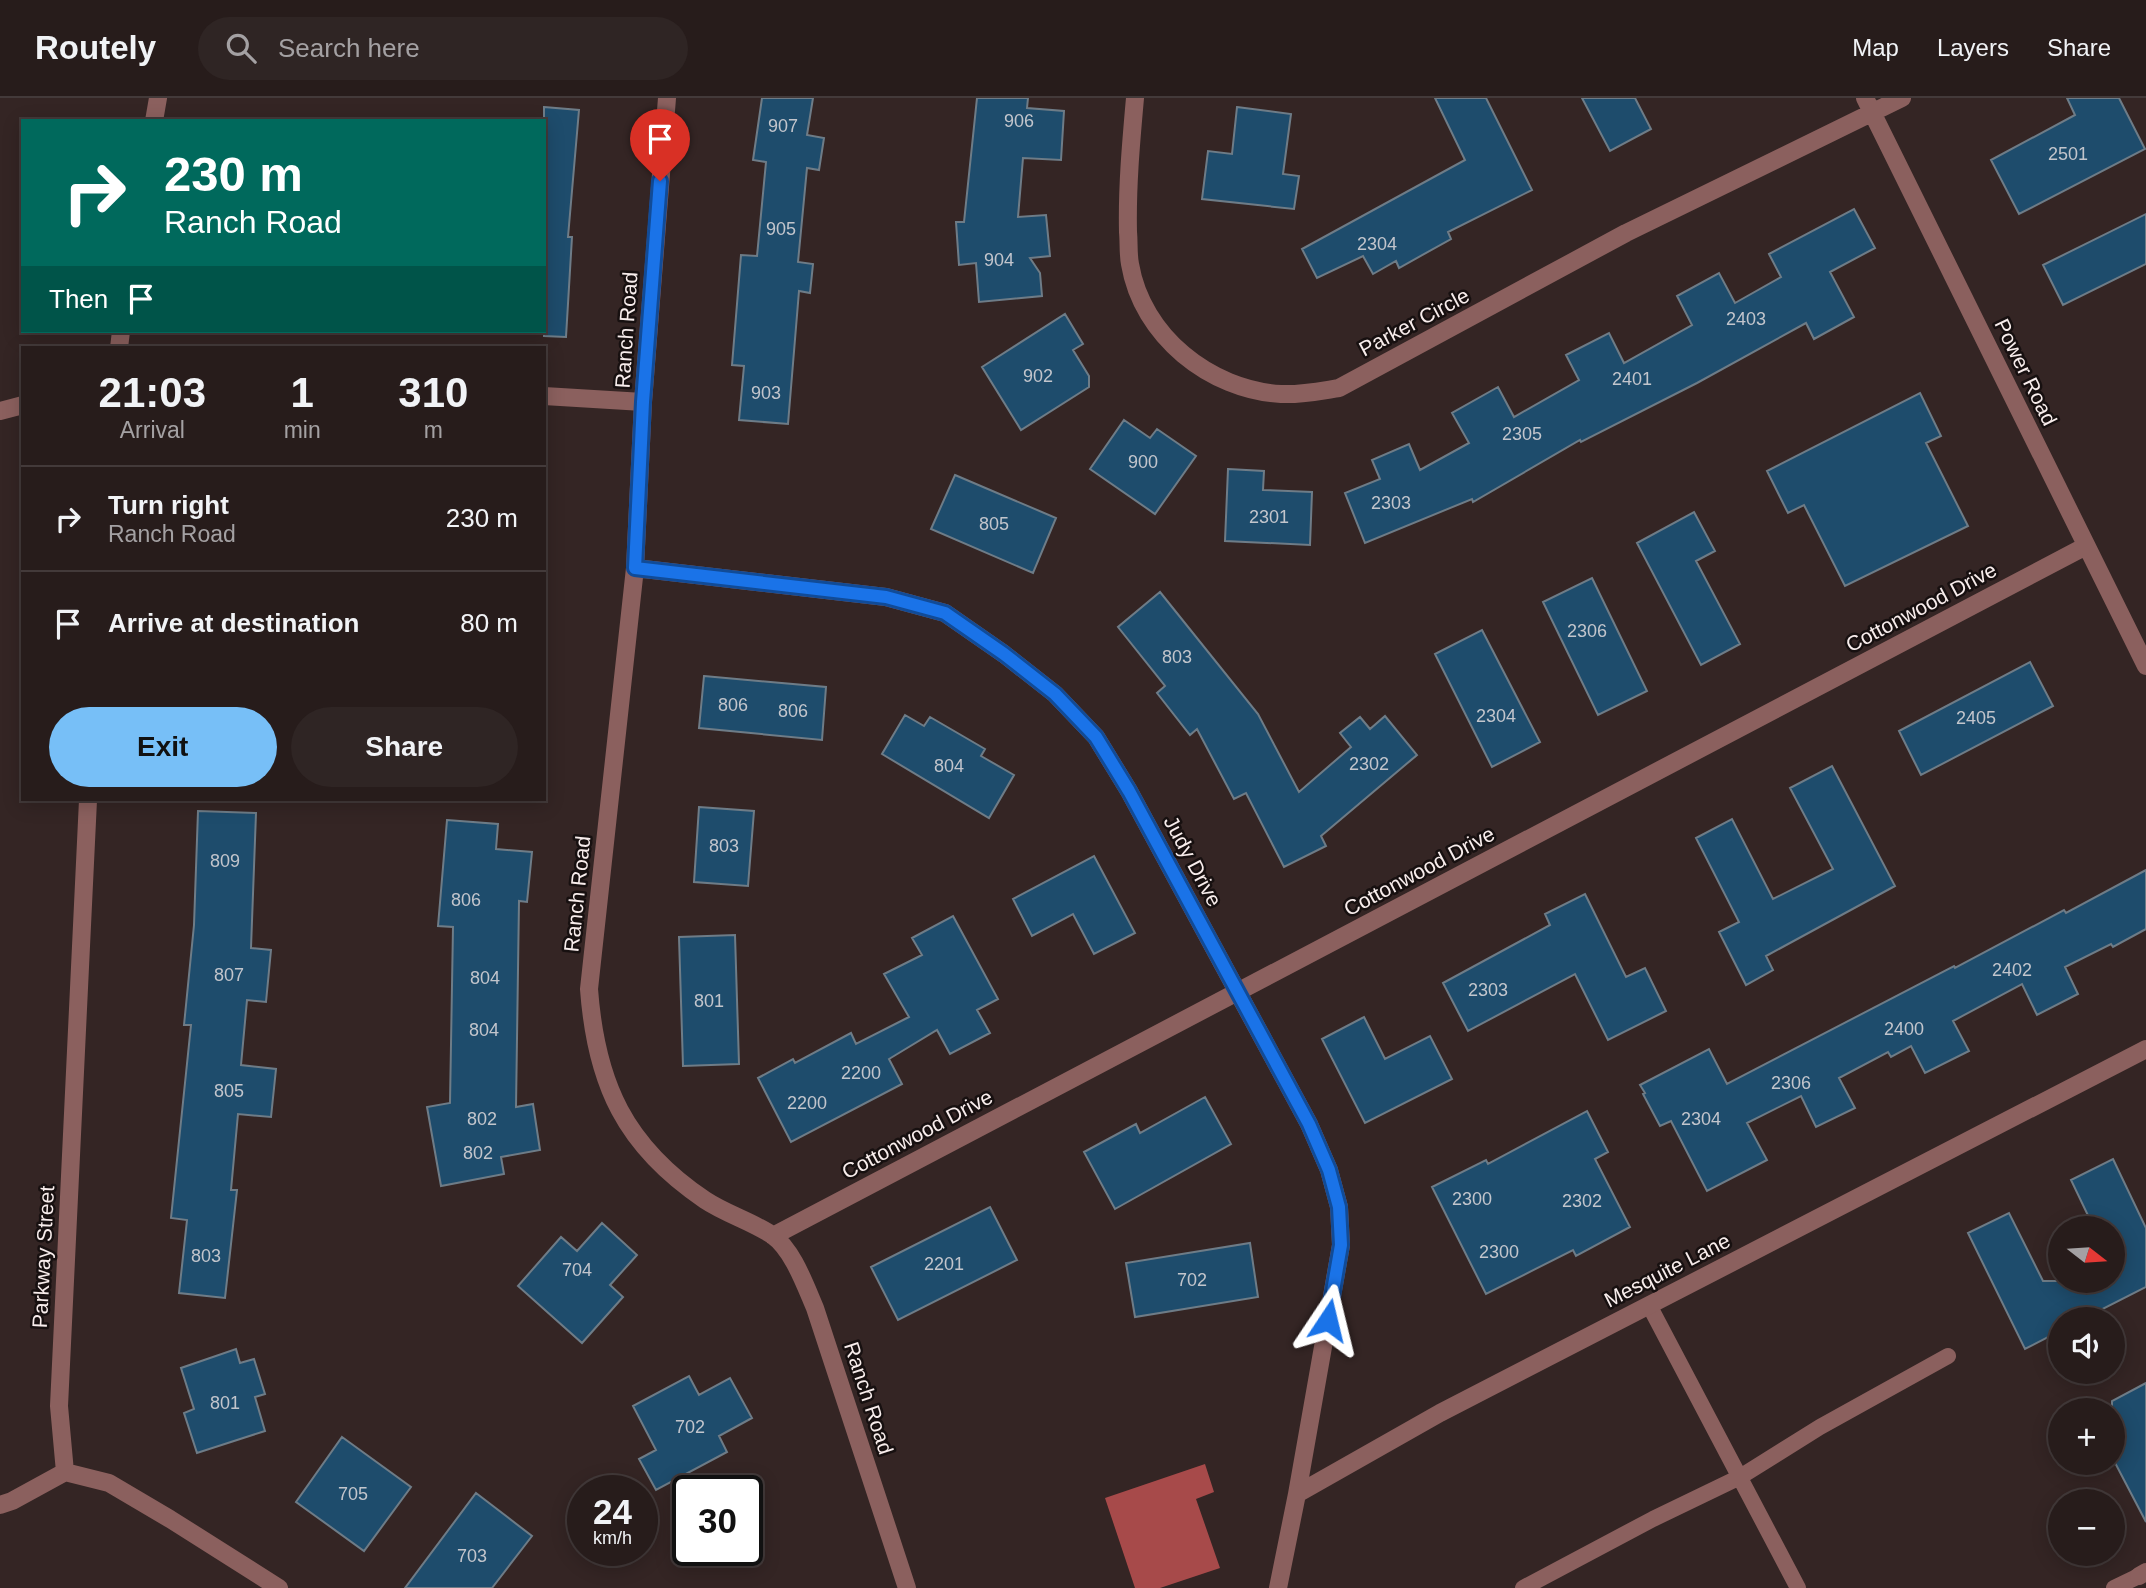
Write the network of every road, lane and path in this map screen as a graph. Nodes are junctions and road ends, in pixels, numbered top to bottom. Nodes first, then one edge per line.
1 (158, 98) edge
2 (667, 98) edge
3 (1135, 98) edge
4 (1902, 98) edge
5 (1869, 105) edge
6 (154, 119) edge
7 (546, 396) edge
8 (643, 402) junction
9 (21, 406) edge
10 (0, 411) edge
11 (2086, 546) junction
12 (635, 568) junction
13 (2146, 666) edge
14 (88, 801) edge
15 (1237, 992) junction
16 (2146, 1049) edge
17 (773, 1236) junction
18 (1649, 1305) junction
19 (1948, 1356) dead end
20 (65, 1472) junction
21 (1740, 1477) junction
22 (1297, 1494) junction
23 (0, 1505) edge
24 (2142, 1574) edge
25 (279, 1588) edge
26 (907, 1588) edge
27 (1278, 1588) edge
28 (1523, 1588) edge
29 (1798, 1588) edge
30 (2113, 1588) edge

1 - 6 street
2 - 8 street, Ranch Road
3 - 5 street, Parker Circle
4 - 5 street, Parker Circle
5 - 11 street, Power Road
7 - 8 street
8 - 12 street, Ranch Road
9 - 10 street
11 - 13 street, Power Road
11 - 15 street, Cottonwood Drive
12 - 15 street, Judy Drive
12 - 17 street, Ranch Road
14 - 20 street, Parkway Street
15 - 17 street, Cottonwood Drive
15 - 22 street, Judy Drive
16 - 18 street, Mesquite Lane
17 - 26 street, Ranch Road
18 - 21 lane
18 - 22 street, Mesquite Lane
19 - 21 lane
20 - 23 street
20 - 25 street
21 - 28 lane
21 - 29 lane
22 - 27 street
24 - 30 lane

